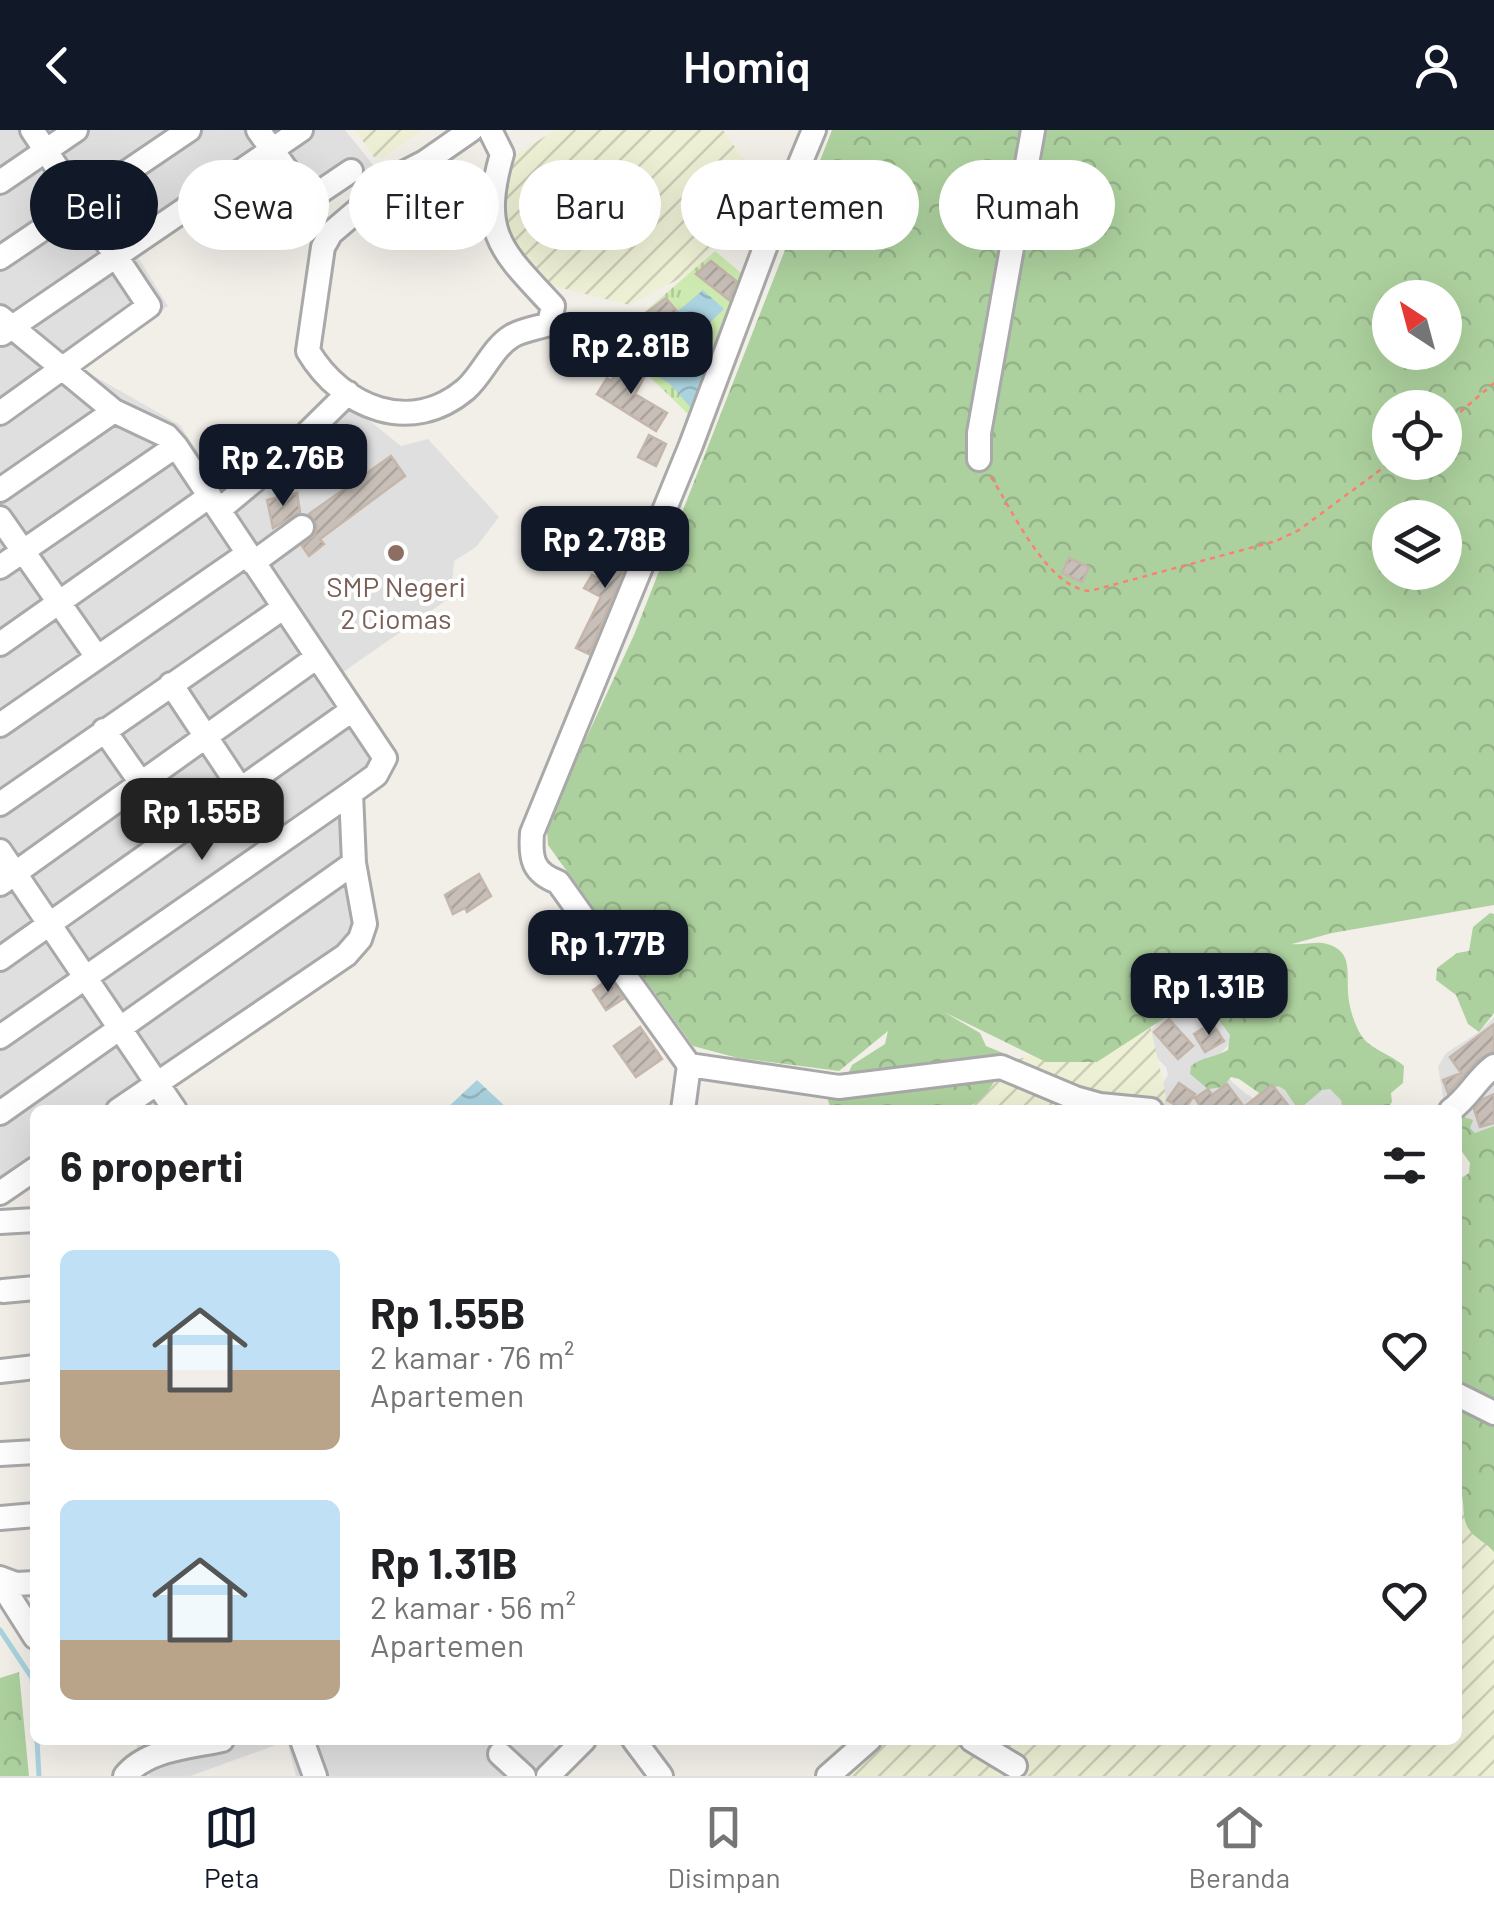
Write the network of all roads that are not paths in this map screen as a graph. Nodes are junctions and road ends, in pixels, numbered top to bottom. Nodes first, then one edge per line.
1 (32, 130) edge
2 (76, 130) edge
3 (189, 130) edge
4 (258, 130) edge
5 (301, 130) edge
6 (471, 130) edge
7 (490, 130) edge
8 (814, 130) edge
9 (1033, 130) edge
10 (273, 149) junction
11 (47, 150) junction
12 (54, 160) edge
13 (144, 160) edge
14 (349, 172) edge
15 (0, 182) edge
16 (30, 238) edge
17 (114, 250) edge
18 (118, 256) junction
19 (0, 258) edge
20 (4, 327) edge
21 (61, 370) junction
22 (348, 393) junction
23 (114, 410) junction
24 (0, 413) edge
25 (176, 446) junction
26 (980, 459) road end
27 (0, 490) edge
28 (214, 503) junction
29 (0, 518) edge
30 (302, 527) dead end
31 (23, 551) junction
32 (250, 558) junction
33 (0, 567) edge
34 (59, 602) junction
35 (283, 608) junction
36 (0, 644) edge
37 (97, 657) junction
38 (316, 657) junction
39 (170, 684) junction
40 (352, 710) junction
41 (0, 725) edge
42 (104, 730) junction
43 (208, 738) junction
44 (142, 782) junction
45 (240, 788) junction
46 (351, 794) junction
47 (0, 804) edge
48 (176, 834) junction
49 (0, 851) edge
50 (354, 863) junction
51 (7, 879) edge
52 (49, 925) junction
53 (0, 958) edge
54 (84, 978) junction
55 (120, 1030) junction
56 (0, 1036) edge
57 (689, 1065) junction
58 (1494, 1066) edge
59 (158, 1082) junction
60 (125, 1105) edge
61 (171, 1105) edge
62 (684, 1105) edge
63 (1112, 1105) edge
64 (1458, 1105) edge
65 (0, 1113) edge
66 (30, 1172) edge
67 (0, 1193) edge
68 (30, 1220) edge
69 (0, 1222) edge
70 (30, 1288) edge
71 (3, 1291) dead end
72 (30, 1368) edge
73 (0, 1371) edge
74 (1462, 1397) edge
75 (1494, 1412) edge
76 (30, 1452) edge
77 (0, 1454) edge
78 (30, 1515) edge
79 (0, 1518) edge
80 (0, 1580) edge
81 (30, 1583) edge
82 (30, 1629) edge
83 (200, 1745) edge
84 (304, 1745) edge
85 (579, 1745) edge
86 (638, 1745) edge
87 (862, 1745) edge
88 (980, 1745) edge
89 (500, 1754) dead end
90 (1015, 1766) dead end
91 (125, 1776) edge
92 (316, 1776) edge
93 (524, 1776) edge
94 (548, 1776) edge
95 (661, 1776) edge
96 (828, 1776) edge

1 - 11 street
2 - 11 street
3 - 13 street
4 - 10 street
5 - 10 street
6 - 22 street
7 - 22 street
8 - 57 street
9 - 26 street
10 - 14 street
10 - 18 street
11 - 12 street
11 - 15 street
16 - 19 street
17 - 18 street
18 - 20 street
18 - 21 street
20 - 21 street
21 - 23 street
21 - 24 street
22 - 28 street
23 - 25 street
23 - 27 street
25 - 28 street
25 - 31 street
28 - 32 street
28 - 34 street
29 - 31 street
30 - 32 street
31 - 33 street
31 - 34 street
32 - 35 street
32 - 37 street
34 - 36 street
34 - 37 street
35 - 38 street
35 - 39 street
37 - 41 street
38 - 40 street
38 - 43 street
39 - 42 street
39 - 43 street
40 - 45 street
40 - 46 street
42 - 44 street
42 - 47 street
43 - 44 street
43 - 45 street
44 - 48 street
44 - 51 street
45 - 48 street
46 - 50 street
46 - 54 street
48 - 52 street
49 - 51 street
50 - 55 street
50 - 59 street
51 - 52 street
52 - 53 street
52 - 54 street
54 - 55 street
54 - 56 street
55 - 59 street
55 - 65 street
57 - 62 street
57 - 63 street
58 - 64 street
59 - 60 street
59 - 61 street
66 - 67 street
68 - 69 street
70 - 71 street
72 - 73 street
74 - 75 street
76 - 77 street
78 - 79 street
80 - 81 street
80 - 82 street
83 - 91 street
84 - 92 street
85 - 94 street
86 - 95 street
87 - 96 street
88 - 90 street
89 - 93 street

